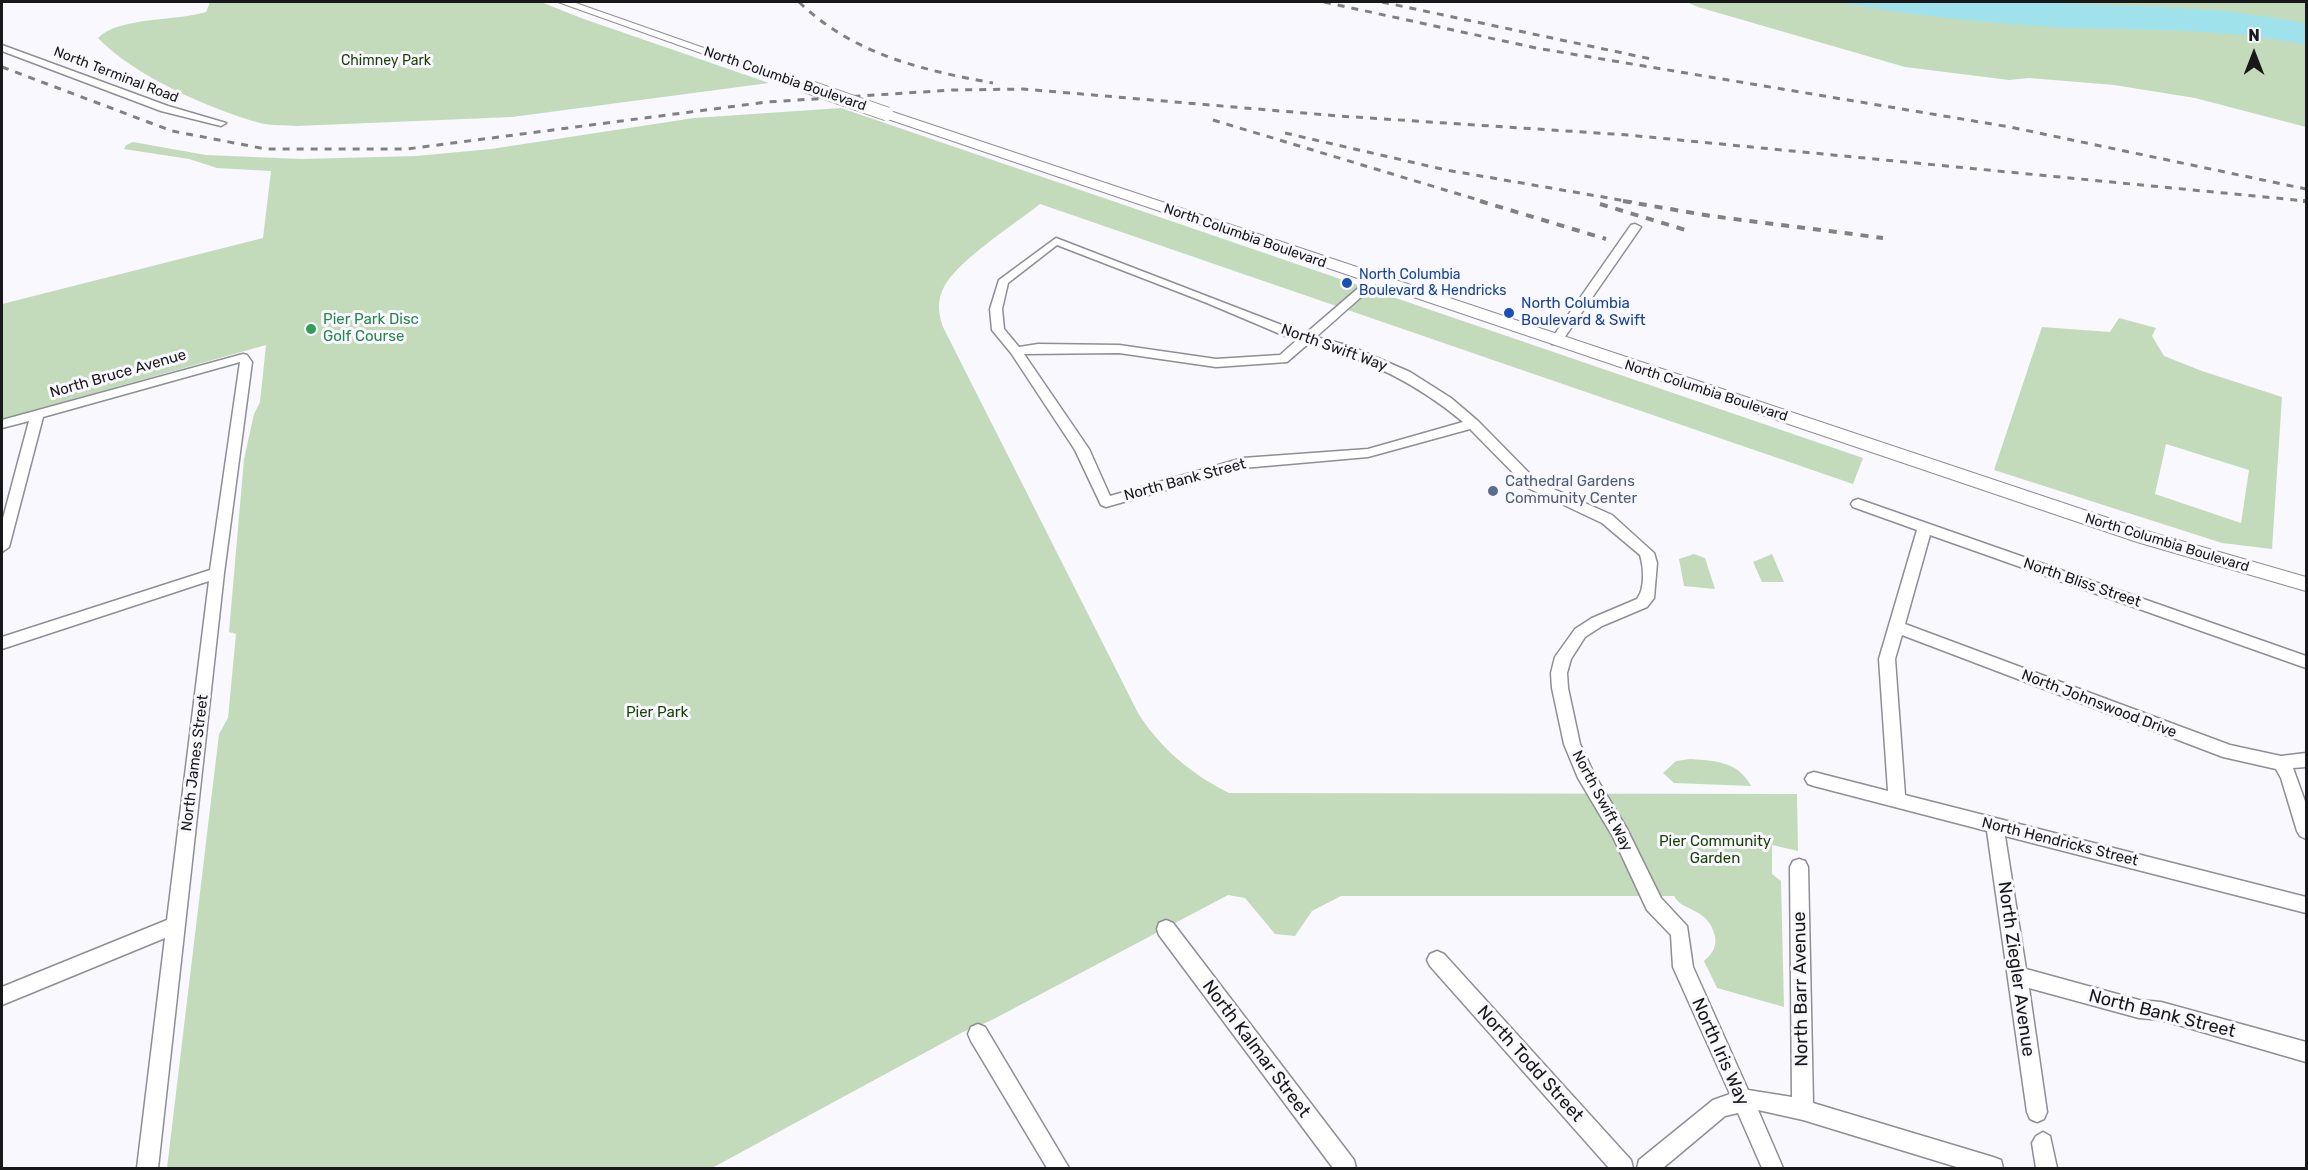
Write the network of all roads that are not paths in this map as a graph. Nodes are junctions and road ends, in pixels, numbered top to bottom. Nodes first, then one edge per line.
1 (564, 2) edge
2 (2, 48) edge
3 (221, 123) dead end
4 (1635, 227) dead end
5 (1056, 242) joint
6 (1374, 280) junction
7 (1307, 339) junction
8 (1557, 341) junction
9 (1016, 351) junction
10 (243, 358) joint
11 (37, 414) junction
12 (2, 424) edge
13 (1473, 424) junction
14 (1858, 504) dead end
15 (1924, 529) junction
16 (2, 547) edge
17 (217, 573) junction
18 (2307, 584) edge
19 (1896, 627) junction
20 (2, 643) edge
21 (2307, 662) edge
22 (2307, 760) edge
23 (2281, 763) junction
24 (1814, 780) dead end
25 (1897, 801) junction
26 (1995, 825) junction
27 (2307, 831) edge
28 (1799, 867) dead end
29 (2307, 905) edge
30 (175, 925) junction
31 (1166, 929) dead end
32 (1680, 932) joint
33 (1437, 960) dead end
34 (2018, 976) junction
35 (2, 996) edge
36 (978, 1034) dead end
37 (2307, 1052) edge
38 (1742, 1100) junction
39 (1803, 1110) junction
40 (2037, 1112) dead end
41 (2043, 1143) dead end
42 (147, 1168) edge
43 (1059, 1168) edge
44 (1346, 1168) edge
45 (1623, 1168) edge
46 (1647, 1168) edge
47 (1773, 1168) edge
48 (1993, 1168) edge
49 (2047, 1168) edge

1 - 6 main road, North Columbia Boulevard, bridge
2 - 3 street, North Terminal Road
4 - 8 street
5 - 7 street, North Swift Way
5 - 9 street, North Bank Street
6 - 7 street
6 - 8 main road, North Columbia Boulevard
7 - 9 street
7 - 13 street, North Swift Way
8 - 18 main road, North Columbia Boulevard
9 - 13 street, North Bank Street
10 - 11 street, North Bruce Avenue
10 - 17 street, North James Street
11 - 12 street, North Bruce Avenue
11 - 16 street
13 - 32 street, North Swift Way
14 - 15 street, North Bliss Street
15 - 19 street
15 - 21 street, North Bliss Street
17 - 20 street
17 - 30 street, North James Street
19 - 23 street, North Johnswood Drive
19 - 25 street
22 - 23 street, North Johnswood Drive
23 - 27 street
24 - 25 street, North Hendricks Street
25 - 26 street, North Hendricks Street
26 - 29 street, North Hendricks Street
26 - 34 street, North Ziegler Avenue
28 - 39 street, North Barr Avenue
30 - 35 street
30 - 42 street, North James Street
31 - 44 street, North Kalmar Street
32 - 38 street, North Iris Way
33 - 45 street, North Todd Street
34 - 37 street, North Bank Street
34 - 40 street, North Ziegler Avenue
36 - 43 street
38 - 39 street
38 - 46 street
38 - 47 street, North Iris Way
39 - 48 street
41 - 49 street

